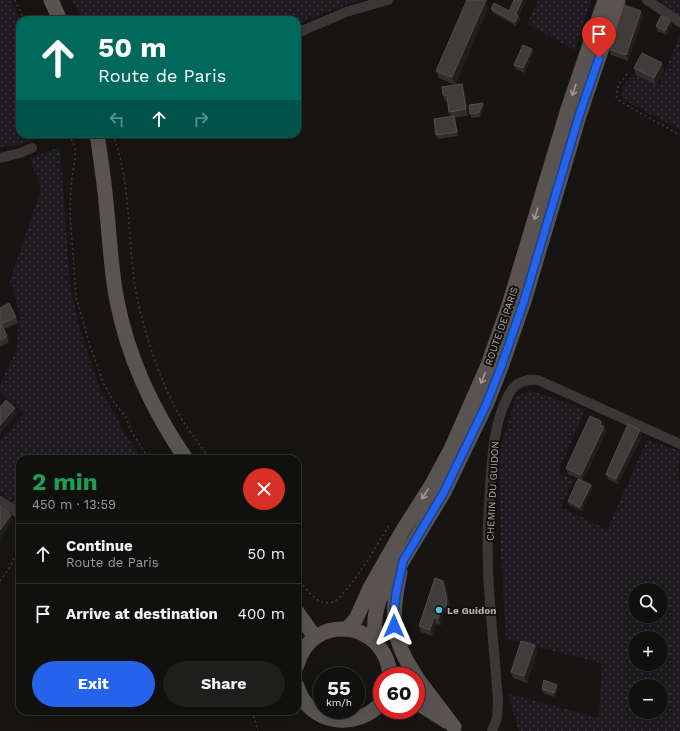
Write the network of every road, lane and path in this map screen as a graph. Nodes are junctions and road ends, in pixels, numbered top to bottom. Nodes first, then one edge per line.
1 (15, 0) edge
2 (51, 0) edge
3 (388, 0) edge
4 (605, 0) edge
5 (618, 0) edge
6 (648, 0) edge
7 (22, 16) edge
8 (58, 16) edge
9 (680, 22) edge
10 (301, 30) edge
11 (627, 74) dead end
12 (680, 135) edge
13 (71, 138) edge
14 (98, 138) edge
15 (114, 138) edge
16 (32, 148) dead end
17 (0, 158) edge
18 (680, 444) edge
19 (146, 455) edge
20 (183, 455) edge
21 (207, 455) edge
22 (0, 501) edge
23 (16, 511) edge
24 (390, 525) dead end
25 (16, 553) edge
26 (403, 561) junction
27 (0, 581) edge
28 (301, 583) edge
29 (301, 618) edge
30 (347, 629) junction
31 (315, 637) junction
32 (376, 642) junction
33 (301, 655) edge
34 (389, 667) edge
35 (410, 667) edge
36 (425, 688) edge
37 (301, 697) edge
38 (425, 708) edge
39 (373, 712) edge
40 (253, 715) edge
41 (322, 725) edge
42 (456, 729) edge
43 (258, 731) edge
44 (492, 731) edge

1 - 7 path
2 - 8 main road
3 - 10 street
4 -> 30 main road, ROUTE DE PARIS
5 - 26 main road, ROUTE DE PARIS
6 - 9 street
11 - 12 path
13 - 19 path
14 - 20 main road
15 - 21 path
16 - 17 street
18 - 44 street, CHEMIN DU GUIDON
22 - 23 street
24 - 28 path
25 - 27 path
26 - 32 main road, ROUTE DE PARIS
26 - 35 main road
29 - 31 main road
30 - 31 main road
30 - 32 main road
31 - 33 main road
32 - 34 main road
36 - 42 main road
37 - 41 main road
38 - 42 main road
39 - 41 main road
40 - 43 path

